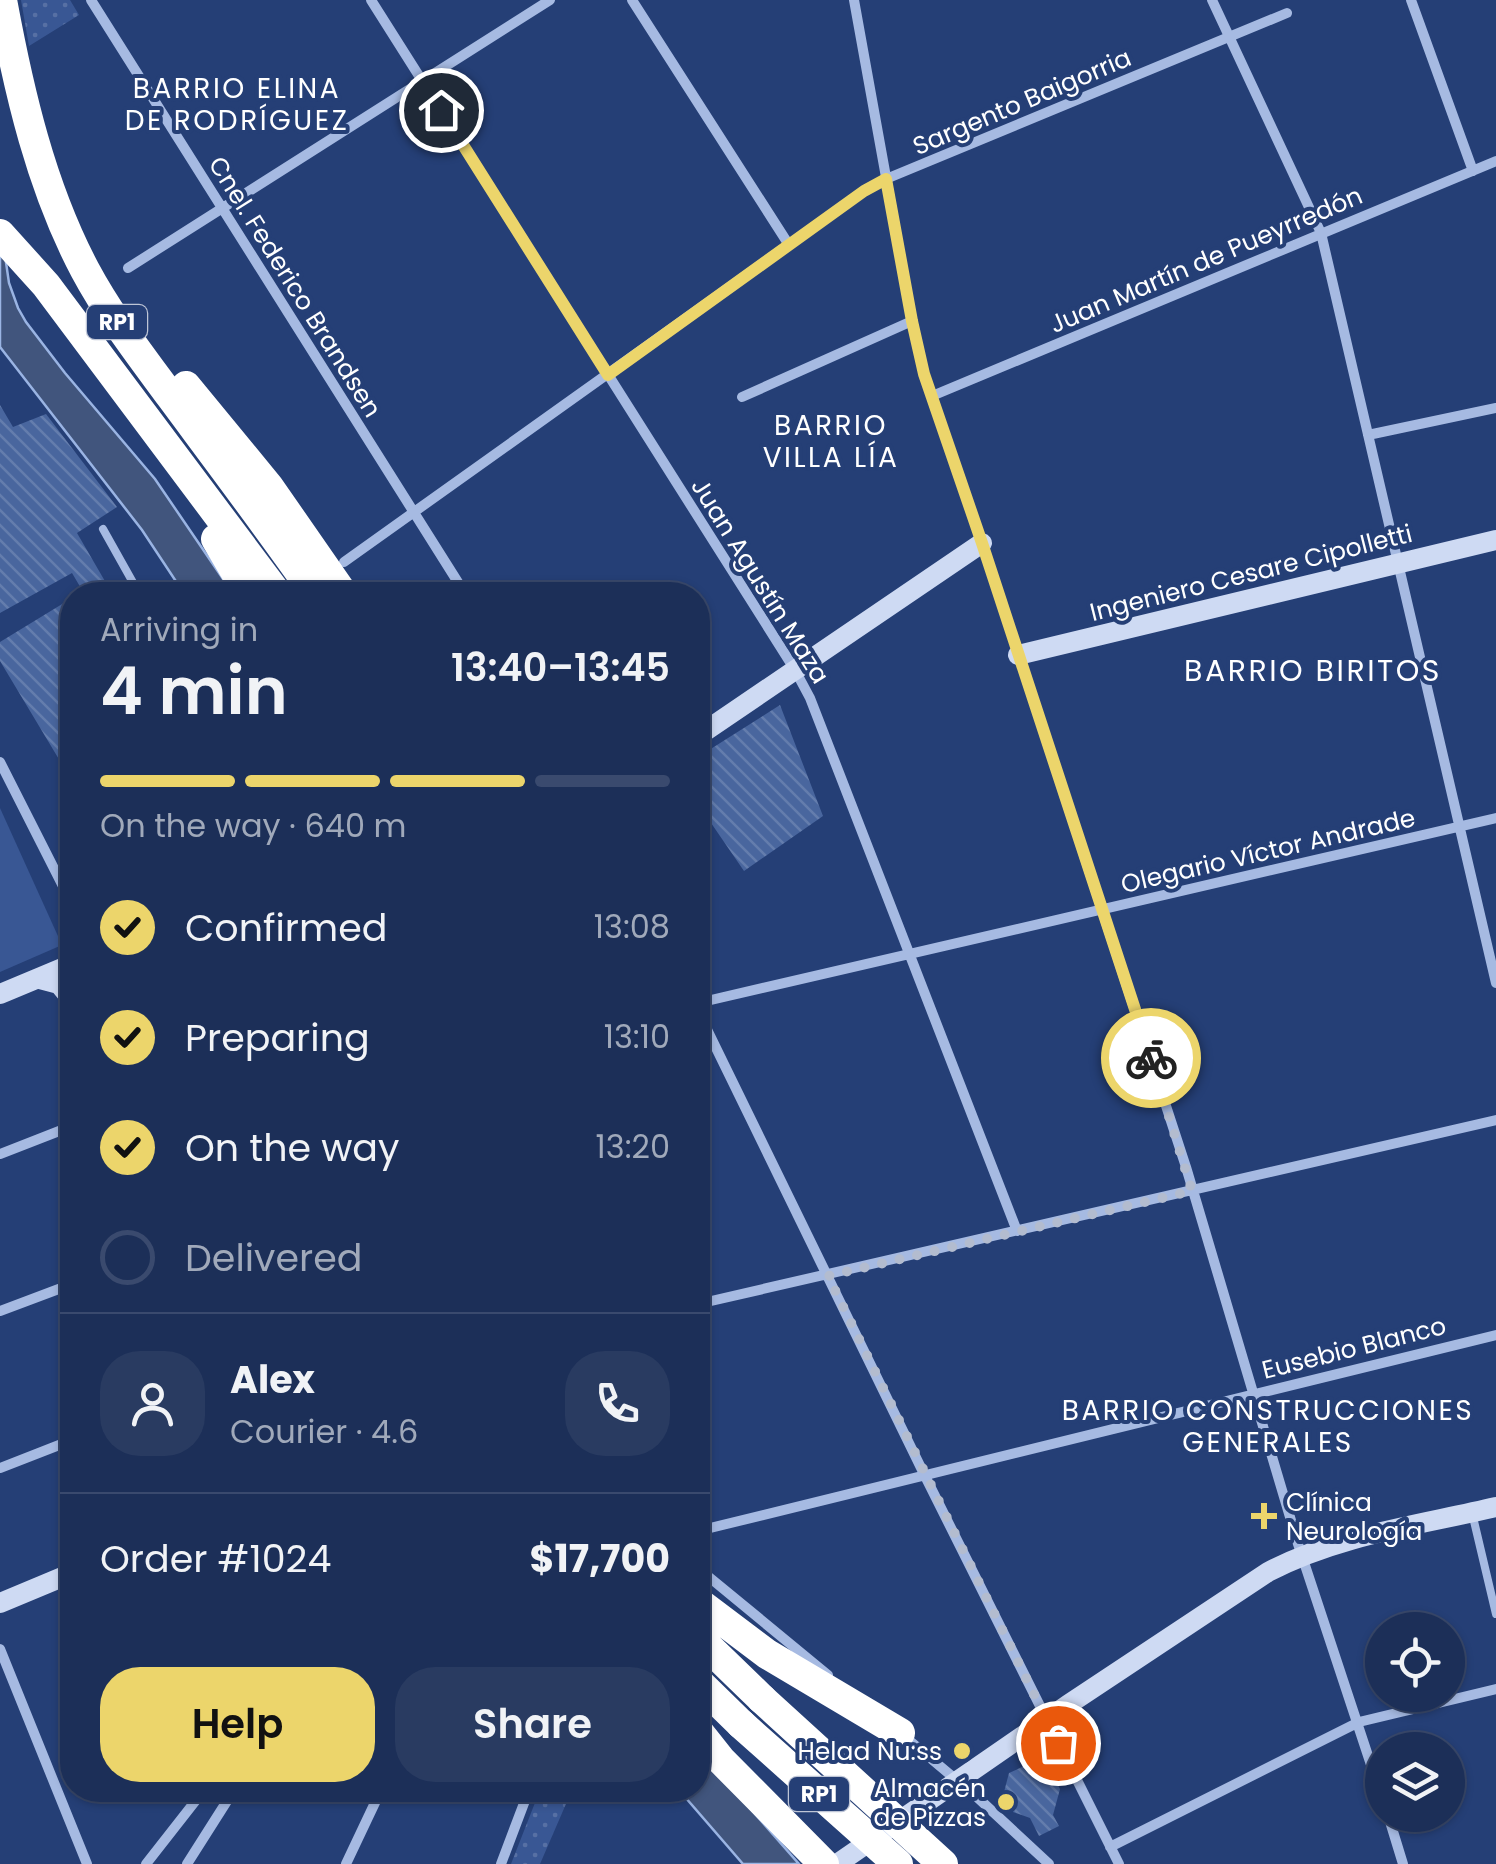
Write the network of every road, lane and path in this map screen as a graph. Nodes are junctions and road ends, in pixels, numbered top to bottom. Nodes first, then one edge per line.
1 (2, 0) edge
2 (91, 0) edge
3 (371, 0) edge
4 (550, 0) edge
5 (632, 0) edge
6 (1212, 0) edge
7 (1410, 0) edge
8 (856, 1) edge
9 (1286, 13) dead end
10 (1230, 37) junction
11 (422, 81) junction
12 (1496, 161) edge
13 (1472, 171) junction
14 (886, 179) junction
15 (222, 209) junction
16 (1320, 233) junction
17 (1, 235) edge
18 (789, 245) junction
19 (128, 268) dead end
20 (84, 269) junction
21 (912, 321) junction
22 (608, 375) junction
23 (932, 396) junction
24 (742, 398) dead end
25 (133, 399) junction
26 (1496, 408) edge
27 (1368, 436) junction
28 (414, 512) junction
29 (102, 530) dead end
30 (1496, 540) edge
31 (982, 543) junction
32 (344, 562) dead end
33 (1398, 563) junction
34 (132, 582) edge
35 (241, 582) edge
36 (268, 582) edge
37 (306, 582) edge
38 (335, 582) edge
39 (458, 582) edge
40 (1018, 655) junction
41 (795, 670) junction
42 (710, 728) edge
43 (0, 762) edge
44 (1496, 818) edge
45 (1460, 826) junction
46 (60, 880) edge
47 (1102, 910) junction
48 (910, 954) junction
49 (60, 969) edge
50 (40, 978) junction
51 (1496, 983) edge
52 (60, 986) edge
53 (0, 994) edge
54 (710, 999) edge
55 (710, 1035) edge
56 (1496, 1120) edge
57 (60, 1131) edge
58 (0, 1154) edge
59 (1192, 1191) junction
60 (1017, 1232) junction
61 (828, 1276) junction
62 (60, 1288) edge
63 (710, 1301) edge
64 (0, 1311) edge
65 (1496, 1334) edge
66 (1253, 1393) junction
67 (60, 1445) edge
68 (0, 1468) edge
69 (925, 1476) junction
70 (1496, 1507) edge
71 (1472, 1513) junction
72 (710, 1528) edge
73 (1302, 1556) junction
74 (60, 1578) edge
75 (710, 1578) edge
76 (0, 1603) edge
77 (710, 1611) edge
78 (1496, 1614) edge
79 (0, 1649) edge
80 (710, 1649) edge
81 (1496, 1689) edge
82 (710, 1694) edge
83 (1047, 1720) junction
84 (1359, 1722) junction
85 (900, 1733) junction
86 (1365, 1742) edge
87 (710, 1746) edge
88 (958, 1781) junction
89 (60, 1797) edge
90 (62, 1802) edge
91 (195, 1802) edge
92 (226, 1802) edge
93 (375, 1802) edge
94 (524, 1802) edge
95 (1394, 1832) edge
96 (1110, 1846) junction
97 (87, 1864) edge
98 (146, 1864) edge
99 (187, 1864) edge
100 (346, 1864) edge
101 (501, 1864) edge
102 (824, 1864) edge
103 (837, 1864) edge
104 (898, 1864) edge
105 (943, 1864) edge
106 (1049, 1864) edge
107 (1119, 1864) edge
108 (1404, 1864) edge

1 - 20 highway, RP1
2 - 15 street, Cnel. Federico Brandsen
3 - 11 street, Juan Agustín Maza
4 - 11 street
5 - 18 street
6 - 10 street
7 - 13 street
8 - 14 street
9 - 10 street, Sargento Baigorria
10 - 14 street, Sargento Baigorria
10 - 16 street
11 - 15 street
11 - 22 street, Juan Agustín Maza
12 - 13 street, Juan Martín de Pueyrredón
13 - 16 street, Juan Martín de Pueyrredón
14 - 18 street, Sargento Baigorria
14 - 21 street
15 - 19 street
15 - 28 street, Cnel. Federico Brandsen
16 - 23 street, Juan Martín de Pueyrredón
16 - 27 street
17 - 25 highway, RP1
18 - 22 street, Sargento Baigorria
20 - 37 highway, RP1
20 - 38 highway
21 - 23 street
21 - 24 street
22 - 28 street, Sargento Baigorria
22 - 41 street, Juan Agustín Maza
23 - 31 street
25 - 35 highway
25 - 36 highway, RP1
26 - 27 street
27 - 33 street
28 - 32 street, Sargento Baigorria
28 - 39 street, Cnel. Federico Brandsen
29 - 34 lane
30 - 33 street, Ingeniero Cesare Cipolletti
31 - 40 street
31 - 41 street
33 - 40 street, Ingeniero Cesare Cipolletti
33 - 45 street
40 - 47 street
41 - 42 street
41 - 48 street, Juan Agustín Maza
43 - 46 street
44 - 45 street, Olegario Víctor Andrade
45 - 47 street, Olegario Víctor Andrade
45 - 51 street
47 - 48 street, Olegario Víctor Andrade
47 - 59 street
48 - 54 street, Olegario Víctor Andrade
48 - 60 street, Juan Agustín Maza
49 - 50 street
50 - 52 street
50 - 53 street
55 - 61 street
56 - 59 street
57 - 58 street
59 - 60 street
59 - 66 street
60 - 61 street
61 - 63 street
61 - 69 street
62 - 64 street
65 - 66 street, Eusebio Blanco
66 - 69 street, Eusebio Blanco
66 - 73 street
67 - 68 street
69 - 72 street, Eusebio Blanco
69 - 83 street
70 - 71 street
71 - 73 street
71 - 78 lane
73 - 83 street
73 - 84 street
74 - 76 street
75 - 85 street
77 - 85 highway
79 - 89 street
80 - 105 highway, RP1, bridge
81 - 84 street
82 - 104 highway, RP1, bridge
83 - 88 street
83 - 96 street
84 - 86 street
84 - 96 street
85 - 88 street
87 - 102 highway
88 - 103 street
88 - 106 street
90 - 97 street
91 - 98 street
92 - 99 street
93 - 100 street
94 - 101 street
95 - 108 street
96 - 107 street

